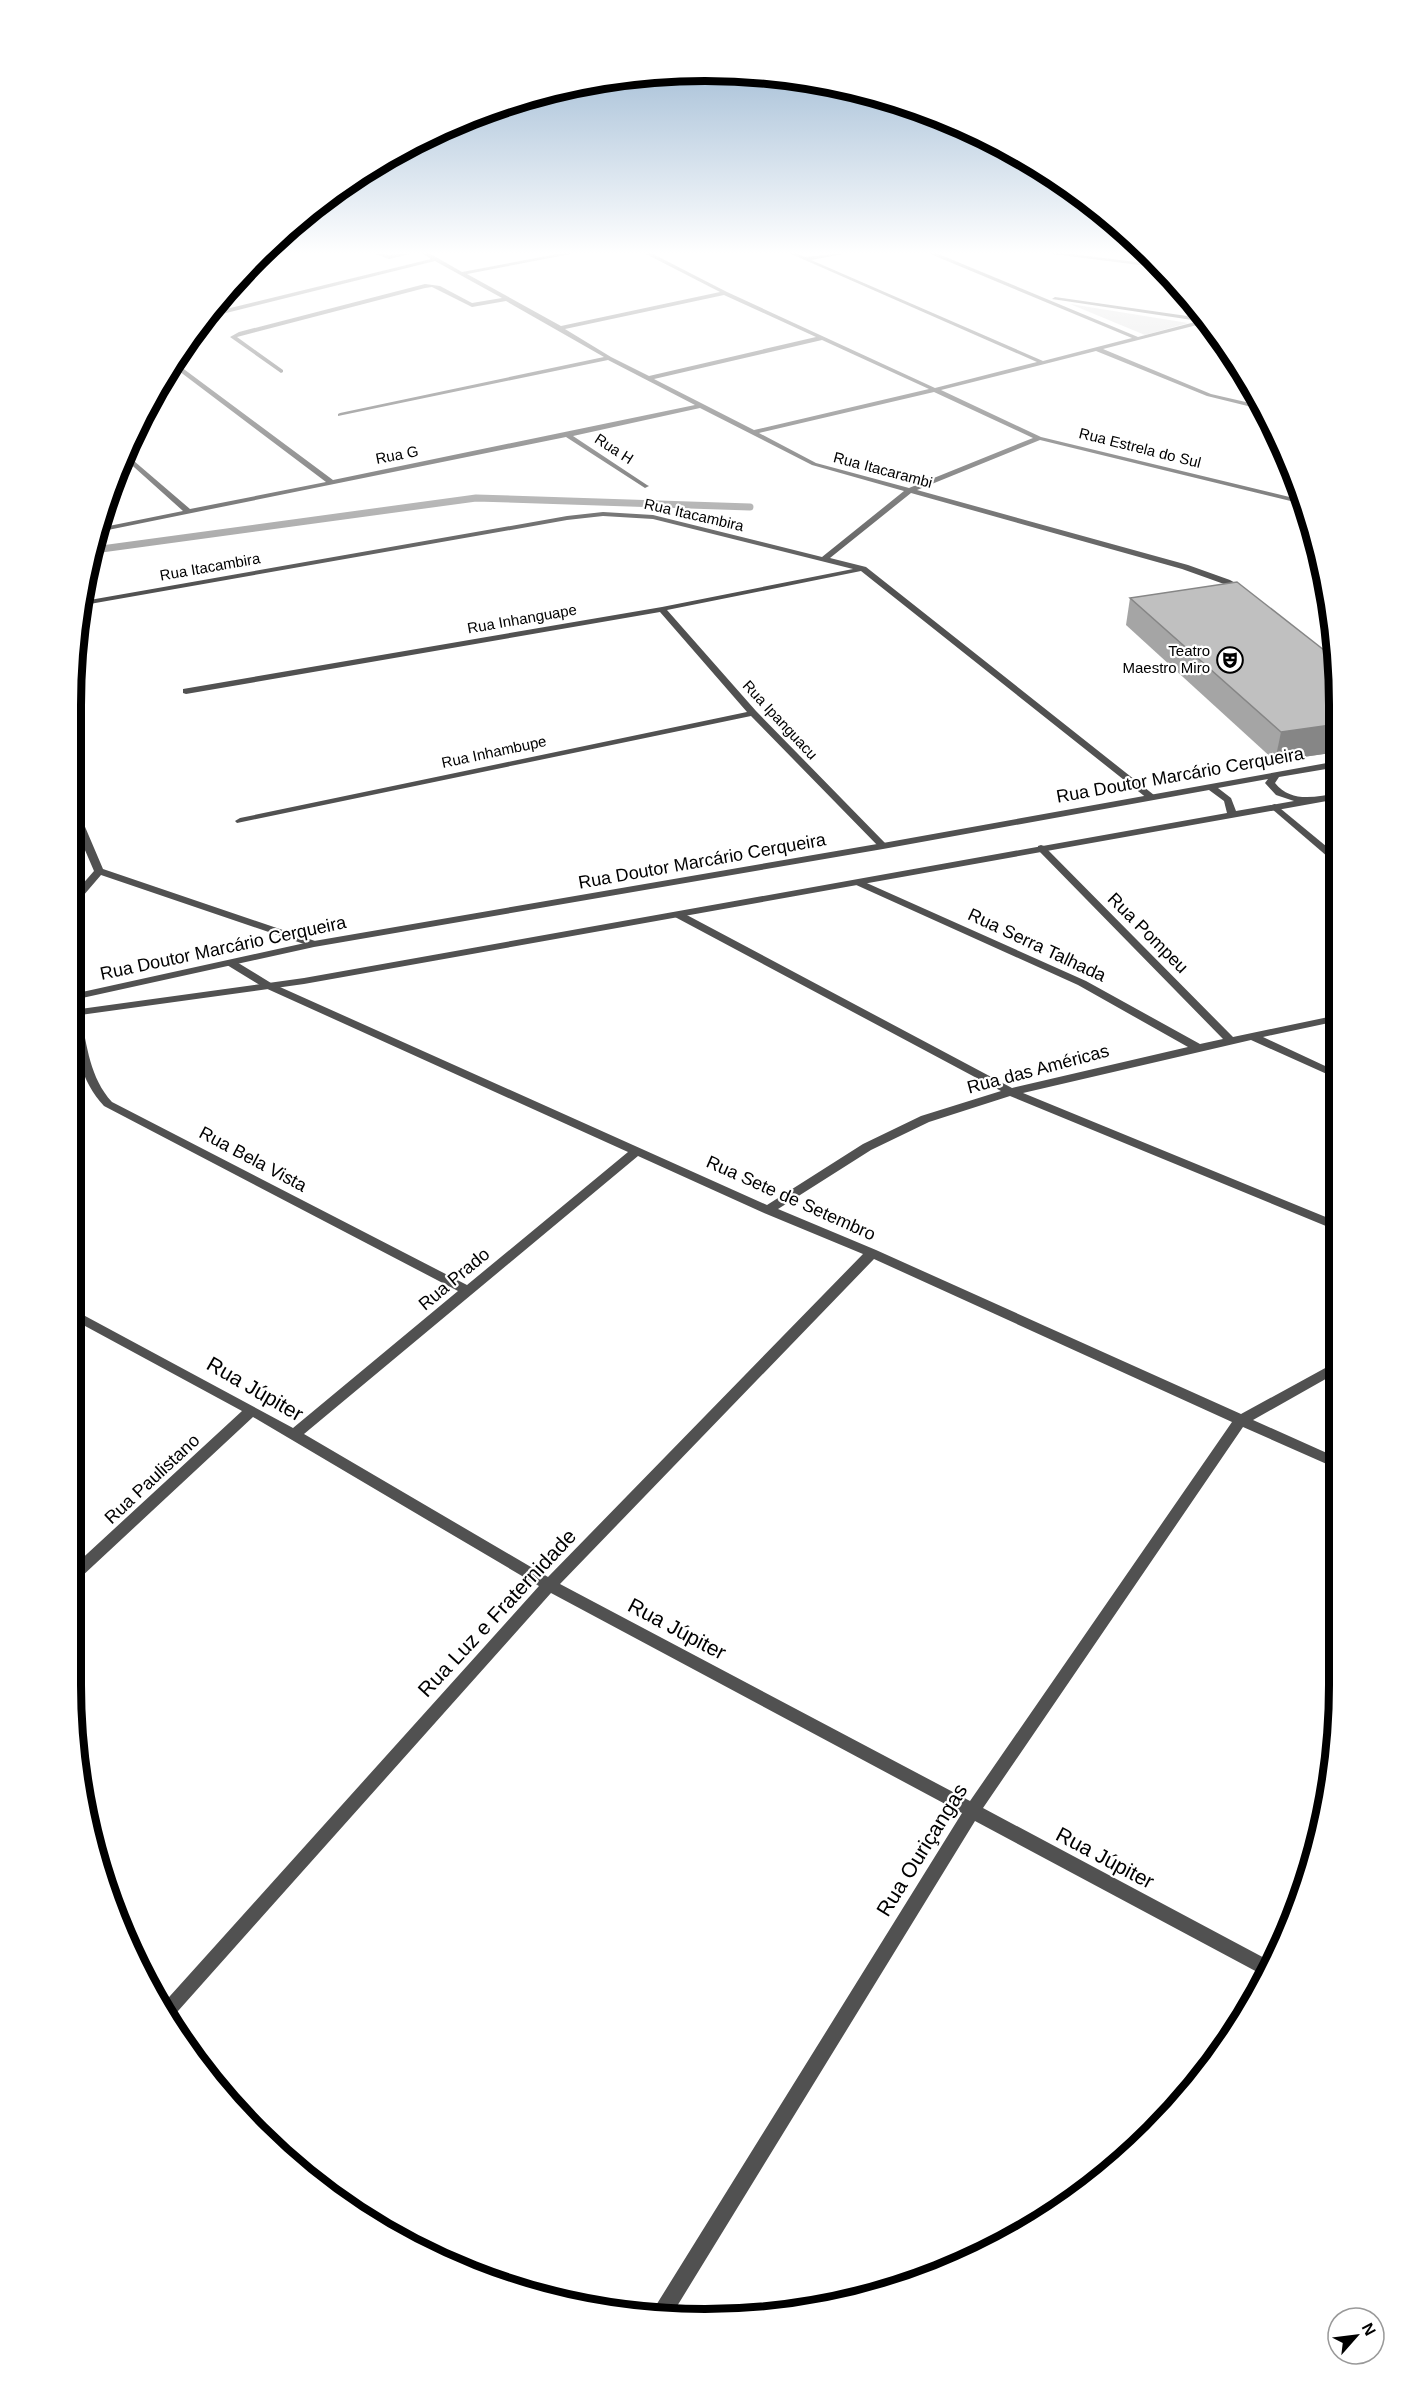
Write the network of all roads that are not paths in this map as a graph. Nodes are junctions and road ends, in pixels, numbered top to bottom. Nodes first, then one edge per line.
1 (272, 365) edge
2 (578, 365) edge
3 (622, 365) edge
4 (707, 365) edge
5 (879, 365) edge
6 (1031, 365) edge
7 (1136, 365) edge
8 (180, 369) edge
9 (281, 371) dead end
10 (648, 378) junction
11 (934, 390) junction
12 (1250, 403) edge
13 (1245, 404) junction
14 (1252, 405) edge
15 (700, 406) junction
16 (340, 415) dead end
17 (754, 432) junction
18 (567, 435) junction
19 (1040, 438) junction
20 (130, 461) edge
21 (331, 482) junction
22 (645, 486) dead end
23 (909, 491) junction
24 (1295, 500) edge
25 (188, 511) junction
26 (107, 528) edge
27 (823, 560) junction
28 (862, 569) junction
29 (1245, 592) edge
30 (90, 602) edge
31 (662, 609) junction
32 (186, 691) dead end
33 (753, 713) junction
34 (1329, 766) edge
35 (1276, 775) junction
36 (1211, 787) junction
37 (1151, 797) junction
38 (1329, 798) edge
39 (1307, 802) junction
40 (1275, 807) junction
41 (1232, 814) junction
42 (240, 821) dead end
43 (81, 829) edge
44 (883, 846) junction
45 (1041, 848) junction
46 (1329, 853) edge
47 (99, 871) junction
48 (857, 882) junction
49 (81, 892) edge
50 (679, 915) junction
51 (314, 944) junction
52 (231, 963) junction
53 (267, 986) junction
54 (81, 995) edge
55 (81, 1012) edge
56 (1329, 1020) edge
57 (1253, 1037) junction
58 (81, 1041) edge
59 (1232, 1042) junction
60 (1198, 1048) junction
61 (1329, 1072) edge
62 (1011, 1092) junction
63 (638, 1150) junction
64 (768, 1210) junction
65 (1329, 1223) edge
66 (872, 1254) junction
67 (468, 1291) junction
68 (81, 1318) edge
69 (1329, 1371) edge
70 (252, 1410) junction
71 (1240, 1421) junction
72 (293, 1435) junction
73 (1329, 1460) edge
74 (81, 1568) edge
75 (549, 1585) junction
76 (972, 1811) junction
77 (1262, 1966) edge
78 (171, 2007) edge
79 (664, 2308) edge

1 - 9 street
2 - 16 street
3 - 10 street, Rua Itacarambi
4 - 10 street
5 - 11 street, Rua Estrela do Sul
6 - 11 street
7 - 13 street
8 - 21 street
10 - 15 street, Rua Itacarambi
11 - 17 street
11 - 19 street, Rua Estrela do Sul
12 - 13 street
13 - 14 street
15 - 17 street, Rua Itacarambi
15 - 18 street, Rua G
17 - 23 street, Rua Itacarambi
18 - 21 street, Rua G
18 - 22 street, Rua H
19 - 23 street
19 - 24 street, Rua Estrela do Sul
20 - 25 street
21 - 25 street, Rua G
23 - 27 street
23 - 29 street, Rua Itacarambi
25 - 26 street, Rua G
27 - 28 street, Rua Itacambira
27 - 30 street, Rua Itacambira
28 - 31 street, Rua Inhanguape
28 - 37 street, Rua Itacambira
31 - 32 street, Rua Inhanguape
31 - 33 street, Rua Ipanguacu
33 - 42 street, Rua Inhambupe
33 - 44 street, Rua Ipanguacu
34 - 35 street, Rua Doutor Marcário Cerqueira
35 - 36 street, Rua Doutor Marcário Cerqueira
35 - 39 street
36 - 37 street, Rua Doutor Marcário Cerqueira
36 - 41 street
37 - 44 street, Rua Doutor Marcário Cerqueira
38 - 39 street, Rua Doutor Marcário Cerqueira
39 - 40 street, Rua Doutor Marcário Cerqueira
40 - 41 street, Rua Doutor Marcário Cerqueira
40 - 46 street
41 - 45 street, Rua Doutor Marcário Cerqueira
43 - 47 street
44 - 51 street, Rua Doutor Marcário Cerqueira
45 - 48 street, Rua Doutor Marcário Cerqueira
45 - 59 street, Rua Pompeu
47 - 49 street
47 - 51 street
48 - 50 street, Rua Doutor Marcário Cerqueira
48 - 60 street, Rua Serra Talhada
50 - 53 street, Rua Doutor Marcário Cerqueira
50 - 62 street
51 - 52 street, Rua Doutor Marcário Cerqueira
52 - 53 street, Rua Sete de Setembro
52 - 54 street, Rua Doutor Marcário Cerqueira
53 - 55 street, Rua Doutor Marcário Cerqueira
53 - 63 street, Rua Sete de Setembro
56 - 57 street, Rua das Américas
57 - 59 street, Rua das Américas
57 - 61 street
58 - 67 street, Rua Bela Vista
59 - 60 street, Rua das Américas
60 - 62 street, Rua das Américas
62 - 64 street, Rua das Américas
62 - 65 street
63 - 64 street, Rua Sete de Setembro
63 - 67 street, Rua Prado
64 - 66 street, Rua Sete de Setembro
66 - 71 street, Rua Sete de Setembro
66 - 75 street, Rua Luz e Fraternidade
67 - 72 street, Rua Prado
68 - 70 street, Rua Júpiter
69 - 71 street
70 - 72 street, Rua Júpiter
70 - 74 street, Rua Paulistano
71 - 73 street, Rua Sete de Setembro
71 - 76 street, Rua Ouriçangas
72 - 75 street, Rua Júpiter
75 - 76 street, Rua Júpiter
75 - 78 street, Rua Luz e Fraternidade
76 - 77 street, Rua Júpiter
76 - 79 street, Rua Ouriçangas

